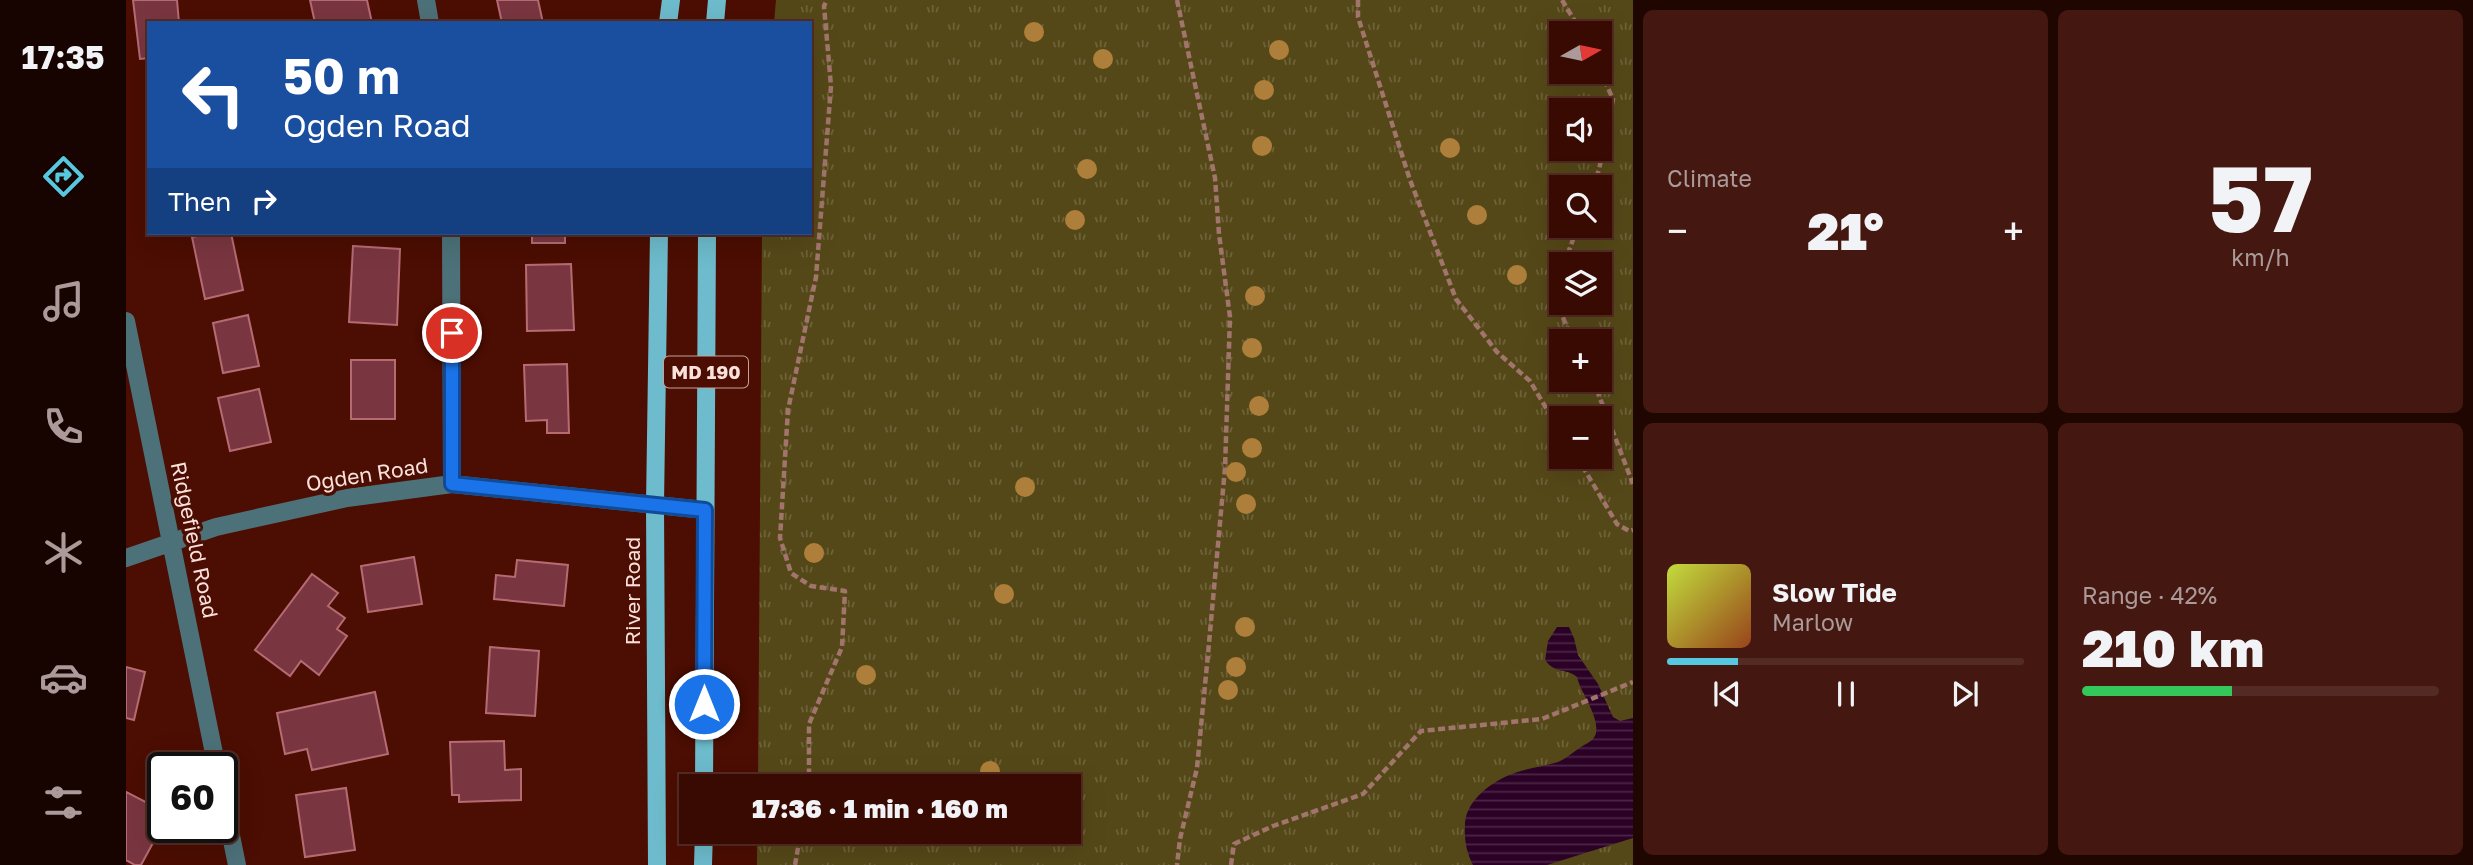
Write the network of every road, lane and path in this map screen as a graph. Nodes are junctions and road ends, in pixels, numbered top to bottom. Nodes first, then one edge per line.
1 (426, 0) edge
2 (671, 0) edge
3 (717, 0) edge
4 (827, 0) edge
5 (1177, 0) edge
6 (1358, 0) edge
7 (1562, 0) edge
8 (430, 21) edge
9 (668, 21) edge
10 (715, 21) edge
11 (1575, 21) edge
12 (1606, 84) edge
13 (1597, 175) edge
14 (451, 235) edge
15 (659, 235) edge
16 (707, 235) edge
17 (126, 321) edge
18 (1598, 392) edge
19 (1549, 413) edge
20 (1584, 469) edge
21 (452, 484) junction
22 (1633, 484) edge
23 (655, 505) junction
24 (705, 510) junction
25 (1633, 530) edge
26 (171, 542) junction
27 (126, 558) edge
28 (1633, 682) edge
29 (214, 752) edge
30 (704, 774) edge
31 (810, 774) edge
32 (232, 843) edge
33 (704, 844) edge
34 (798, 844) edge
35 (237, 865) edge
36 (657, 865) edge
37 (703, 865) edge
38 (794, 865) edge
39 (1177, 865) edge
40 (1231, 865) edge

1 - 8 street
2 - 9 main road
3 - 10 main road
4 - 31 path
5 - 39 path
6 - 19 path
7 - 11 path
12 - 13 path
14 - 21 street
15 - 23 main road, River Road / MD 190
16 - 24 main road, MD 190
17 - 26 street, Ridgefield Road
18 - 22 path
20 - 25 path
21 - 23 street, Ogden Road
21 - 26 street, Ogden Road
23 - 24 street, Ogden Road
23 - 36 main road, River Road / MD 190
24 - 30 main road, MD 190
26 - 27 street, Ogden Road
26 - 29 street, Ridgefield Road
28 - 40 path
32 - 35 street
33 - 37 main road
34 - 38 path

